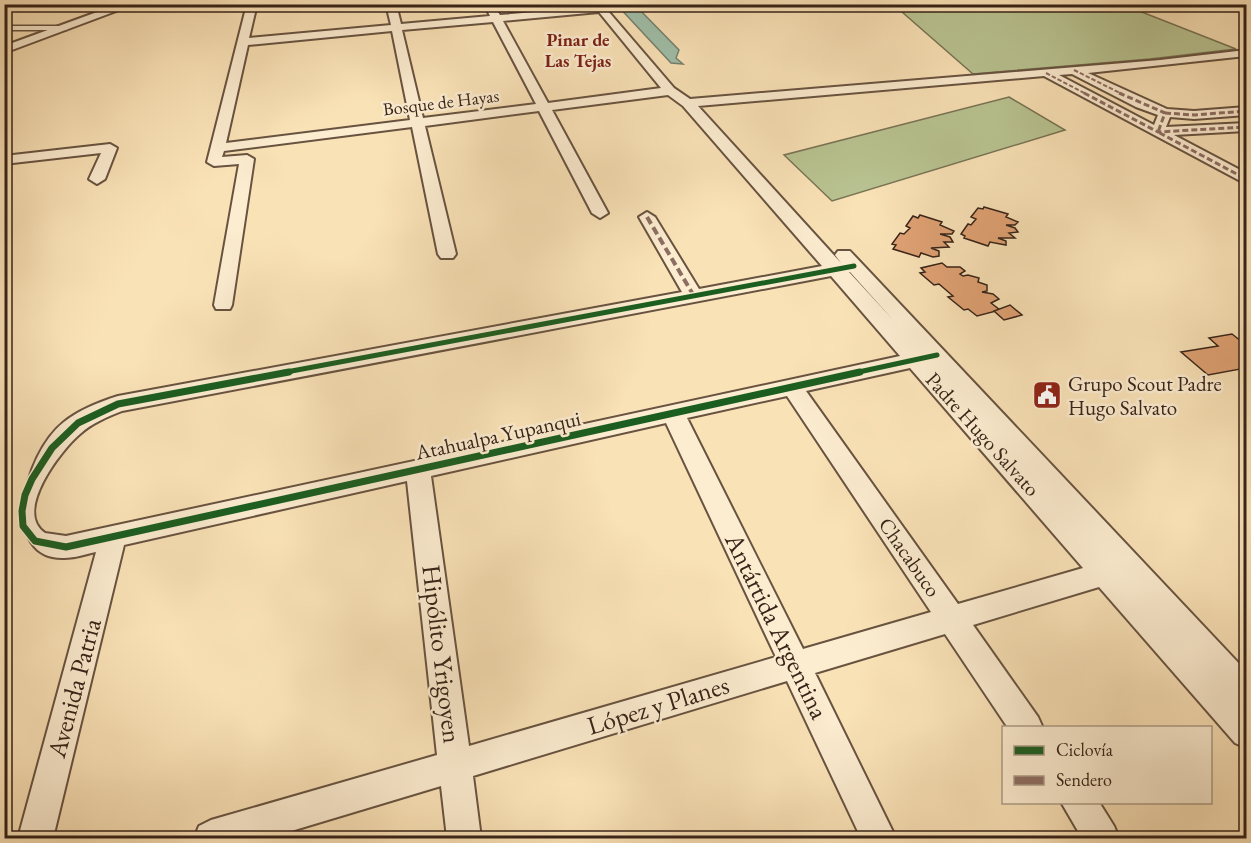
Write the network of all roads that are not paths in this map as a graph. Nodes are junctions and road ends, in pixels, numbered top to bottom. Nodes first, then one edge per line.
1 (130, 4) edge
2 (252, 4) edge
3 (391, 4) edge
4 (489, 4) edge
5 (604, 6) edge
6 (497, 18) junction
7 (4, 28) edge
8 (66, 28) junction
9 (396, 28) junction
10 (242, 42) junction
11 (4, 50) edge
12 (1246, 53) edge
13 (1074, 70) junction
14 (1046, 73) junction
15 (673, 82) junction
16 (695, 102) junction
17 (544, 107) junction
18 (1246, 111) edge
19 (1165, 113) junction
20 (416, 123) junction
21 (1246, 127) edge
22 (1158, 132) junction
23 (258, 144) junction
24 (216, 148) junction
25 (247, 159) junction
26 (4, 160) edge
27 (97, 179) dead end
28 (1246, 179) edge
29 (600, 213) dead end
30 (647, 217) dead end
31 (447, 254) dead end
32 (845, 268) junction
33 (694, 296) junction
34 (223, 305) dead end
35 (927, 358) junction
36 (792, 387) junction
37 (673, 413) junction
38 (418, 469) junction
39 (14, 502) edge
40 (113, 537) junction
41 (1106, 573) junction
42 (953, 618) junction
43 (796, 664) junction
44 (1246, 693) edge
45 (1026, 726) edge
46 (1246, 732) edge
47 (456, 766) junction
48 (1079, 804) edge
49 (35, 838) edge
50 (211, 838) edge
51 (464, 838) edge
52 (879, 838) edge
53 (1102, 838) edge

1 - 8 street
2 - 10 street
3 - 9 street
4 - 6 street
5 - 6 street
5 - 15 street, Padre Hugo Salvato
5 - 15 street, Padre Hugo Salvato
6 - 9 street
6 - 17 street
7 - 8 lane
8 - 11 street
9 - 10 street
9 - 20 street
10 - 24 street
12 - 13 street
13 - 14 street
13 - 19 street
14 - 16 street
14 - 22 street
15 - 16 street, Padre Hugo Salvato
15 - 17 street, Bosque de Hayas
16 - 32 street, Padre Hugo Salvato
16 - 32 street, Padre Hugo Salvato
17 - 20 street, Bosque de Hayas
17 - 29 street
18 - 19 street
19 - 22 street
20 - 23 street, Bosque de Hayas
20 - 31 street
21 - 22 street
22 - 28 street
23 - 24 street, Bosque de Hayas
23 - 25 street
24 - 25 street
25 - 34 street
26 - 27 street
30 - 33 street
32 - 33 street
32 - 35 street, Padre Hugo Salvato
33 - 39 street
35 - 36 street, Atahualpa Yupanqui
35 - 41 street, Padre Hugo Salvato
35 - 44 street, Padre Hugo Salvato
36 - 37 street, Atahualpa Yupanqui
36 - 42 street, Chacabuco
37 - 38 street, Atahualpa Yupanqui
37 - 43 street, Antártida Argentina
38 - 40 street, Atahualpa Yupanqui
38 - 47 street, Hipólito Yrigoyen
39 - 40 street, Atahualpa Yupanqui
40 - 49 street, Avenida Patria
41 - 42 street, López y Planes
41 - 46 street, Padre Hugo Salvato
42 - 43 street, López y Planes
42 - 45 street, Chacabuco
43 - 47 street, López y Planes
43 - 52 street, Antártida Argentina
47 - 50 street, López y Planes
47 - 51 street, Hipólito Yrigoyen
48 - 53 street

